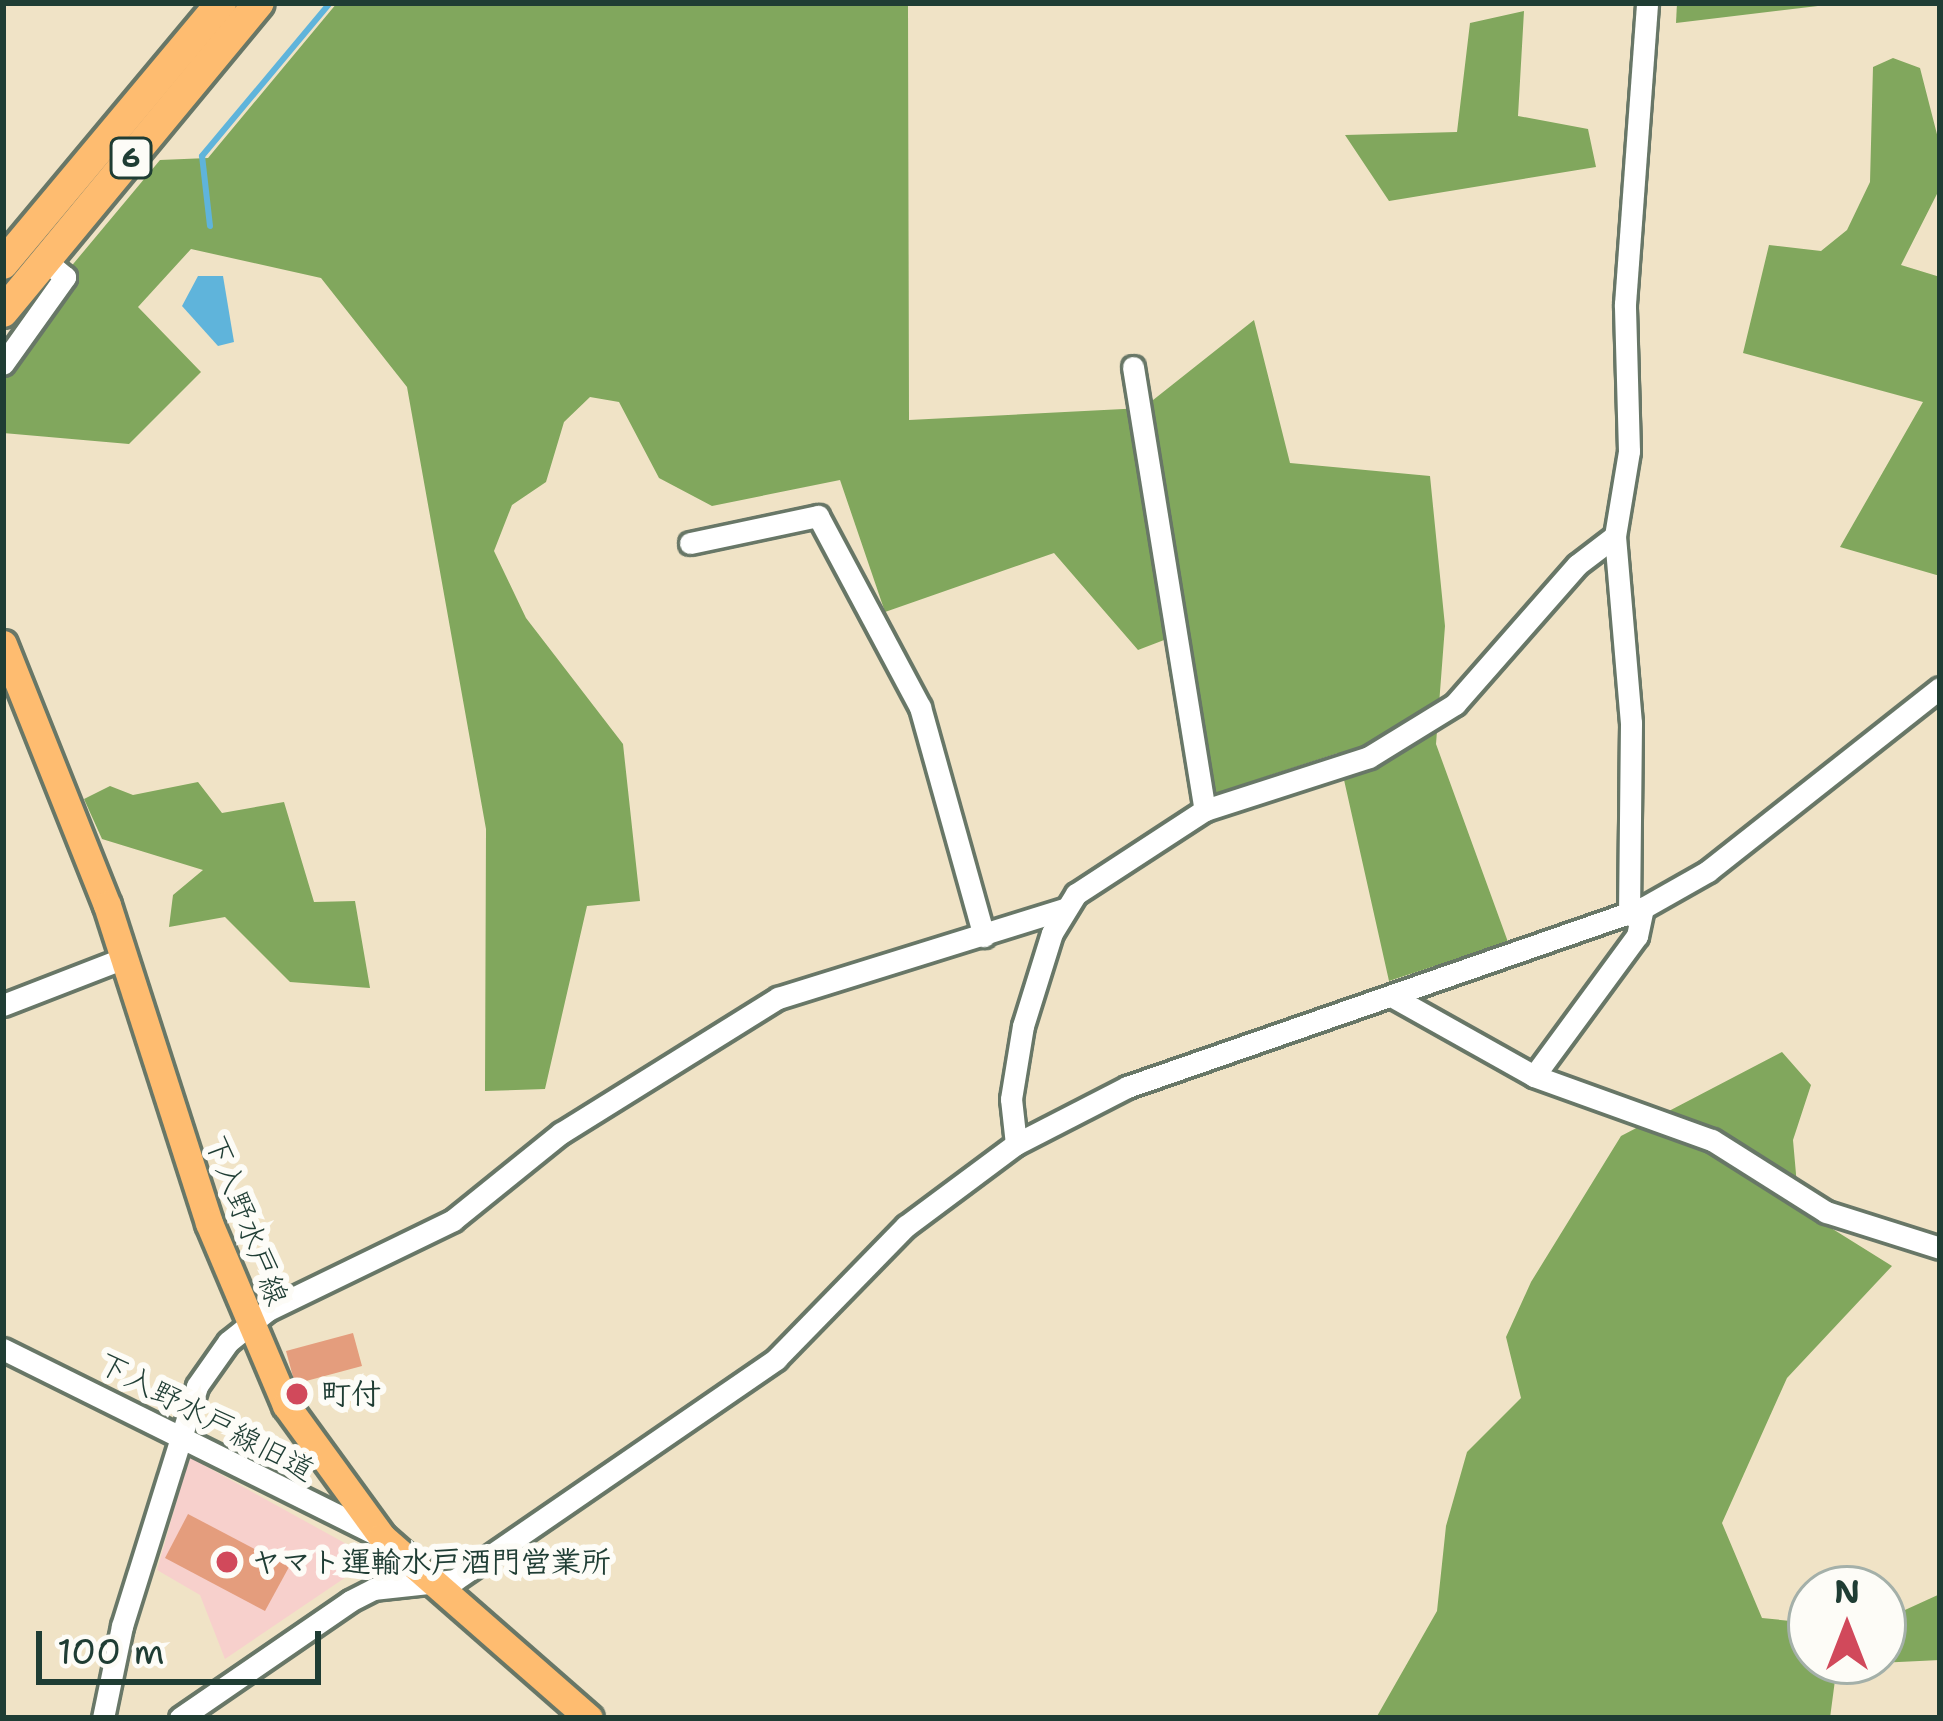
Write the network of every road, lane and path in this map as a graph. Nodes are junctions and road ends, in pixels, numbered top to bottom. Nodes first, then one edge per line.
1 (220, 3) edge
2 (259, 3) edge
3 (1647, 3) edge
4 (46, 261) junction
5 (3, 264) edge
6 (3, 313) edge
7 (3, 364) edge
8 (1133, 367) dead end
9 (1615, 536) junction
10 (690, 543) dead end
11 (3, 644) edge
12 (1940, 688) edge
13 (1205, 810) junction
14 (1064, 909) junction
15 (1636, 911) junction
16 (984, 935) junction
17 (124, 958) junction
18 (1395, 998) junction
19 (3, 1005) edge
20 (1534, 1076) junction
21 (1016, 1144) junction
22 (1940, 1248) edge
23 (250, 1324) junction
24 (3, 1349) edge
25 (183, 1436) junction
26 (382, 1537) junction
27 (429, 1584) junction
28 (103, 1718) edge
29 (181, 1718) edge
30 (590, 1718) edge

1 - 5 highway, 6
2 - 4 highway, 6
3 - 9 street
4 - 6 highway, 6
4 - 7 street
8 - 13 street
9 - 13 street
9 - 15 street
10 - 16 street
11 - 17 main road, 下入野水戸線
12 - 15 street
13 - 14 street
14 - 16 street
14 - 21 street
15 - 18 street
15 - 20 street
16 - 23 street
17 - 19 street
17 - 23 main road, 下入野水戸線
18 - 20 street
18 - 21 street
20 - 22 street
21 - 27 street
23 - 25 street
23 - 26 main road, 下入野水戸線
24 - 25 street, 下入野水戸線旧道
25 - 26 street, 下入野水戸線旧道
25 - 28 street
26 - 27 main road, 下入野水戸線
27 - 29 street
27 - 30 main road, 下入野水戸線

